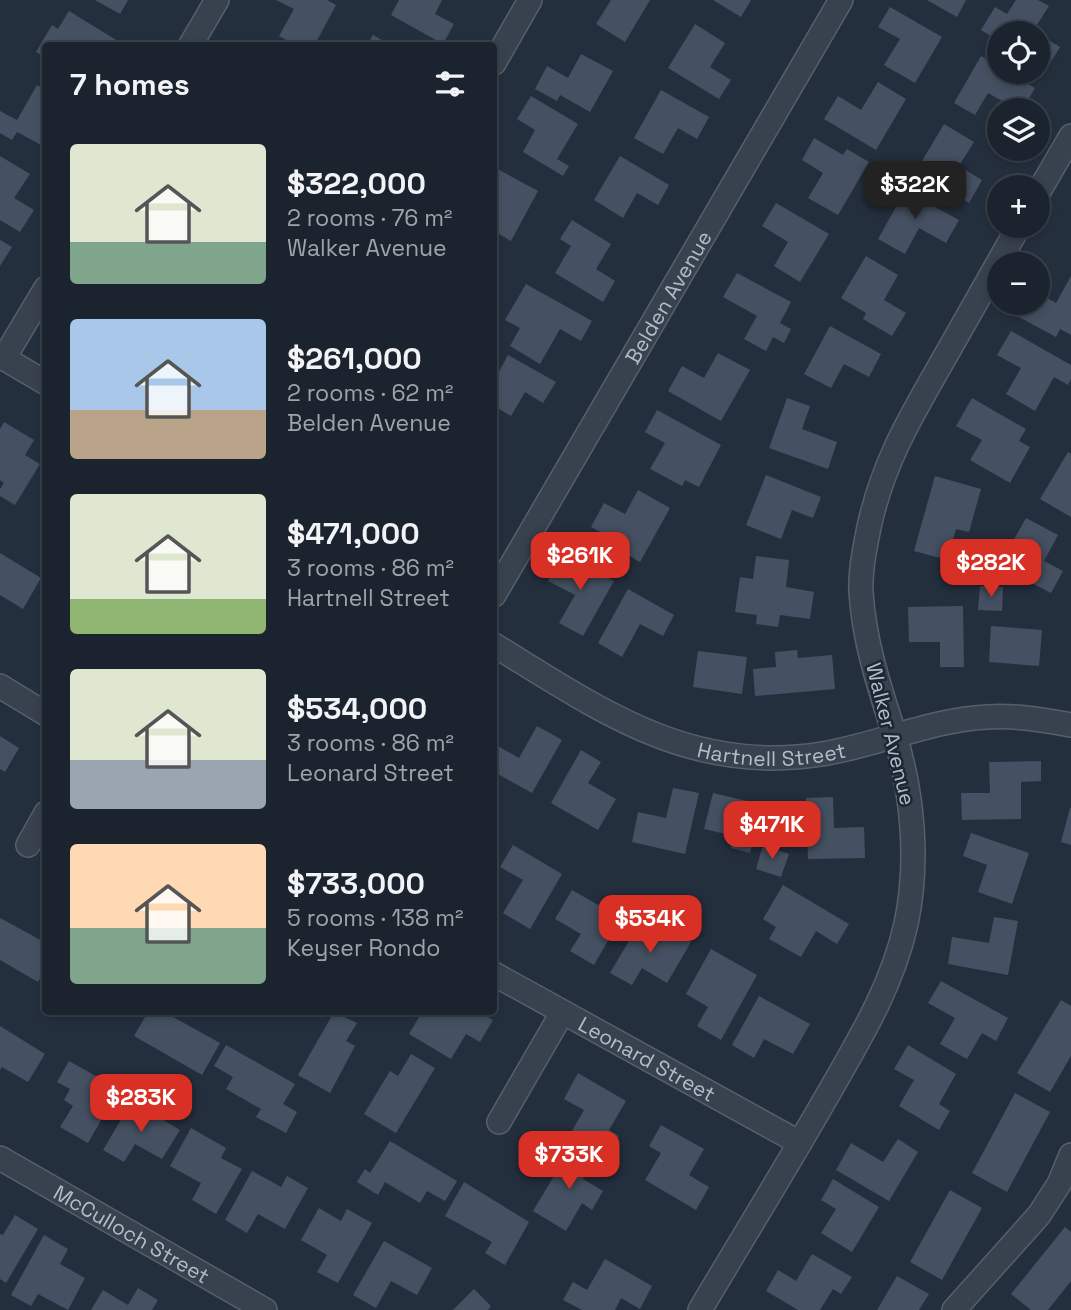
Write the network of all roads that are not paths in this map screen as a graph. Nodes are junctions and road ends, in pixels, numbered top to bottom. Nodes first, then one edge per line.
1 (217, 0) edge
2 (530, 0) edge
3 (841, 0) edge
4 (192, 42) edge
5 (497, 58) edge
6 (1071, 136) edge
7 (1048, 175) edge
8 (1012, 238) edge
9 (42, 294) edge
10 (2, 357) edge
11 (42, 381) edge
12 (497, 590) edge
13 (497, 647) edge
14 (0, 686) edge
15 (42, 712) edge
16 (1071, 725) edge
17 (895, 736) junction
18 (42, 820) edge
19 (28, 845) dead end
20 (497, 976) edge
21 (562, 1013) junction
22 (499, 1122) dead end
23 (800, 1143) junction
24 (1071, 1155) edge
25 (0, 1158) edge
26 (265, 1310) edge
27 (700, 1310) edge
28 (954, 1310) edge

1 - 4 street
2 - 5 street
3 - 12 street, Belden Avenue
6 - 7 street
8 - 17 street, Walker Avenue
9 - 10 street
10 - 11 street
13 - 17 street, Hartnell Street
14 - 15 street
16 - 17 street, Hartnell Street
17 - 23 street, Walker Avenue
18 - 19 street
20 - 21 street, Leonard Street
21 - 22 street
21 - 23 street, Leonard Street
23 - 27 street, Walker Avenue
24 - 28 street
25 - 26 street, McCulloch Street

